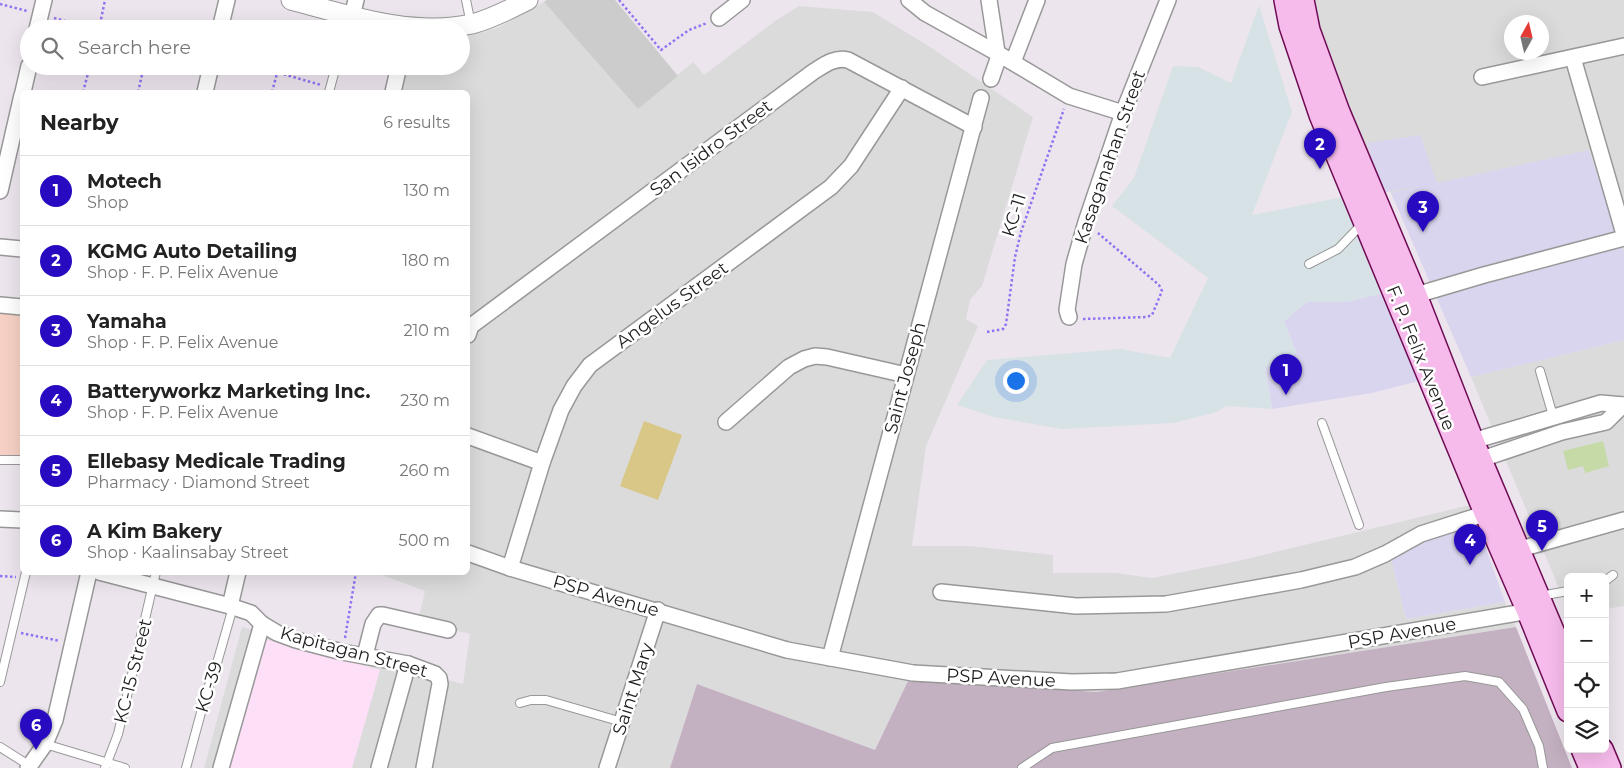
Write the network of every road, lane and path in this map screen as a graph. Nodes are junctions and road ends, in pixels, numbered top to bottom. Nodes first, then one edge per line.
1 (105, 0) edge
2 (227, 0) edge
3 (291, 0) edge
4 (466, 0) edge
5 (528, 0) edge
6 (619, 0) edge
7 (742, 0) edge
8 (909, 0) edge
9 (989, 0) edge
10 (1037, 0) edge
11 (1168, 0) edge
12 (1285, 0) edge
13 (1303, 0) edge
14 (0, 4) edge
15 (41, 14) edge
16 (351, 14) edge
17 (719, 18) joint
18 (62, 20) edge
19 (101, 20) edge
20 (222, 20) edge
21 (373, 20) edge
22 (471, 24) joint
23 (1624, 46) edge
24 (997, 53) junction
25 (1573, 58) junction
26 (1013, 62) junction
27 (27, 75) edge
28 (88, 75) edge
29 (142, 75) edge
30 (209, 75) edge
31 (276, 75) edge
32 (286, 75) edge
33 (334, 75) edge
34 (397, 75) edge
35 (1482, 77) dead end
36 (991, 79) dead end
37 (902, 88) junction
38 (24, 90) edge
39 (84, 90) edge
40 (138, 90) edge
41 (205, 90) edge
42 (272, 90) edge
43 (330, 90) edge
44 (393, 90) edge
45 (1069, 96) junction
46 (981, 98) dead end
47 (1122, 113) junction
48 (20, 119) edge
49 (974, 127) junction
50 (0, 191) edge
51 (1086, 222) junction
52 (1364, 222) junction
53 (1624, 234) edge
54 (1624, 238) edge
55 (0, 248) edge
56 (20, 249) edge
57 (1309, 264) dead end
58 (1407, 298) junction
59 (0, 305) edge
60 (20, 307) edge
61 (1069, 317) joint
62 (470, 329) edge
63 (987, 332) dead end
64 (1540, 371) dead end
65 (906, 375) junction
66 (1624, 405) edge
67 (1553, 416) junction
68 (726, 422) dead end
69 (1322, 423) dead end
70 (470, 437) edge
71 (1473, 455) junction
72 (0, 460) edge
73 (20, 460) edge
74 (542, 463) junction
75 (1493, 511) junction
76 (0, 519) edge
77 (20, 520) edge
78 (1624, 520) edge
79 (1359, 525) dead end
80 (1510, 551) junction
81 (470, 554) edge
82 (510, 568) junction
83 (25, 575) edge
84 (88, 575) edge
85 (123, 575) edge
86 (237, 575) edge
87 (355, 575) edge
88 (1613, 575) dead end
89 (0, 576) edge
90 (1609, 578) edge
91 (155, 579) edge
92 (941, 592) dead end
93 (1564, 593) edge
94 (1534, 604) junction
95 (232, 606) junction
96 (658, 610) junction
97 (262, 624) junction
98 (448, 630) dead end
99 (12, 631) junction
100 (73, 644) junction
101 (342, 652) junction
102 (365, 655) junction
103 (830, 658) junction
104 (1566, 663) edge
105 (408, 664) junction
106 (0, 682) edge
107 (520, 703) dead end
108 (1566, 708) edge
109 (622, 722) junction
110 (45, 744) junction
111 (0, 747) edge
112 (1584, 753) edge
113 (1604, 753) edge
114 (106, 766) edge
115 (29, 767) edge
116 (125, 768) edge
117 (186, 768) edge
118 (221, 768) edge
119 (379, 768) edge
120 (424, 768) edge
121 (607, 768) edge
122 (1022, 768) edge
123 (1543, 768) edge
124 (1590, 768) edge
125 (1610, 768) edge

1 - 19 path
2 - 20 street
3 - 16 street
4 - 22 lane
5 - 22 street
6 - 17 path
7 - 17 street
8 - 24 street
9 - 24 street
10 - 26 street
11 - 47 street, Kasaganahan Street
12 - 52 main road, F. P. Felix Avenue
13 - 58 main road, F. P. Felix Avenue
14 - 15 path
15 - 18 path
16 - 21 street
23 - 25 street
24 - 26 street
24 - 36 street
25 - 35 street
25 - 53 street
26 - 45 street
27 - 38 street
28 - 39 path
29 - 40 path
30 - 41 street
31 - 42 path
32 - 43 path
33 - 43 lane
34 - 44 street
37 - 49 street, San Isidro Street
37 - 62 street, San Isidro Street
37 - 74 street, Angelus Street
45 - 47 street
45 - 63 path, KC-11
46 - 49 street, Saint Joseph
47 - 51 street, Kasaganahan Street
48 - 50 street
49 - 65 street, Saint Joseph
51 - 61 street, Kasaganahan Street
51 - 61 path
52 - 57 lane
52 - 58 main road, F. P. Felix Avenue
54 - 58 street
55 - 56 street
58 - 71 main road, F. P. Felix Avenue
59 - 60 street
64 - 67 lane
65 - 68 street
65 - 103 street, Saint Joseph
66 - 67 street
66 - 71 street
67 - 71 street
69 - 79 lane
70 - 74 street
71 - 75 main road, F. P. Felix Avenue
72 - 73 lane
74 - 82 street, Angelus Street
75 - 80 main road, F. P. Felix Avenue
75 - 92 street
76 - 77 street
78 - 80 street
80 - 94 main road, F. P. Felix Avenue
81 - 82 street, PSP Avenue
82 - 96 street, PSP Avenue
83 - 89 path
83 - 99 lane
84 - 100 street
85 - 91 street, Kapitagan Street
86 - 95 street
87 - 101 path
88 - 90 lane
91 - 95 street, Kapitagan Street
91 - 114 lane, KC-15 Street
93 - 94 lane
94 - 103 street, PSP Avenue
94 - 104 main road, F. P. Felix Avenue
94 - 108 main road, F. P. Felix Avenue
95 - 97 street, Kapitagan Street
95 - 117 lane, KC-39
96 - 103 street, PSP Avenue
96 - 109 street, Saint Mary
97 - 101 street, Kapitagan Street
97 - 118 street
98 - 102 street
99 - 100 path
99 - 106 lane
100 - 110 street
101 - 102 street, Kapitagan Street
102 - 105 street, Kapitagan Street
105 - 119 street
105 - 120 street, Kapitagan Street
107 - 109 lane
109 - 121 street, Saint Mary
110 - 114 lane
110 - 115 street
111 - 115 lane
112 - 124 main road
113 - 125 main road
114 - 116 lane
122 - 123 lane

